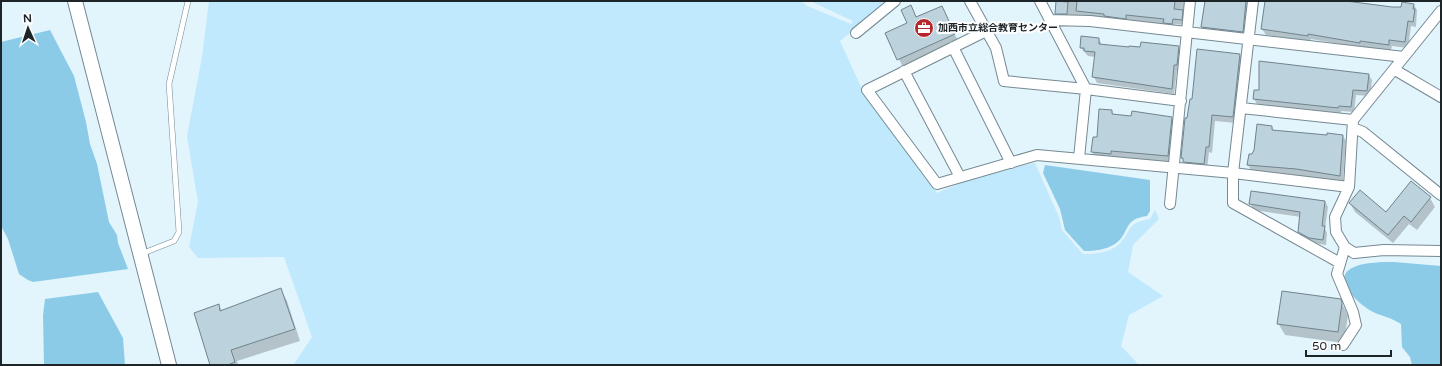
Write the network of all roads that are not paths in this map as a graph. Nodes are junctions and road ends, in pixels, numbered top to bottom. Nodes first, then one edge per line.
1 (75, 1) edge
2 (188, 1) edge
3 (895, 1) edge
4 (970, 1) edge
5 (1040, 1) edge
6 (1190, 1) edge
7 (1253, 1) edge
8 (1440, 14) edge
9 (1050, 20) junction
10 (986, 31) junction
11 (1186, 31) junction
12 (856, 33) dead end
13 (1248, 39) junction
14 (953, 47) junction
15 (1404, 57) junction
16 (1395, 70) junction
17 (904, 71) junction
18 (1086, 89) junction
19 (1441, 97) edge
20 (1181, 101) junction
21 (1241, 108) junction
22 (1353, 124) junction
23 (1079, 158) junction
24 (1011, 163) junction
25 (1173, 168) junction
26 (1233, 174) junction
27 (960, 177) junction
28 (1349, 187) junction
29 (1441, 195) edge
30 (1170, 204) dead end
31 (1345, 247) junction
32 (1441, 251) edge
33 (140, 255) junction
34 (1340, 263) junction
35 (1343, 345) dead end
36 (169, 365) edge

1 - 33 street
2 - 33 lane
3 - 12 street
4 - 10 street
5 - 9 street
6 - 11 street
7 - 13 street
8 - 15 street
9 - 11 street
9 - 18 street
10 - 14 street
10 - 18 street
11 - 13 street
11 - 20 street
13 - 15 street
13 - 21 street
14 - 17 street
14 - 24 street
15 - 16 street
16 - 19 street
16 - 22 street
17 - 27 street
17 - 27 street
18 - 20 street
18 - 23 street
20 - 25 street
21 - 22 street
21 - 26 street
22 - 28 street
22 - 29 street
23 - 24 street
23 - 25 street
24 - 27 street
25 - 26 street
25 - 30 street
26 - 28 street
26 - 34 street
28 - 31 street
31 - 32 street
31 - 34 street
33 - 36 street
34 - 35 street

